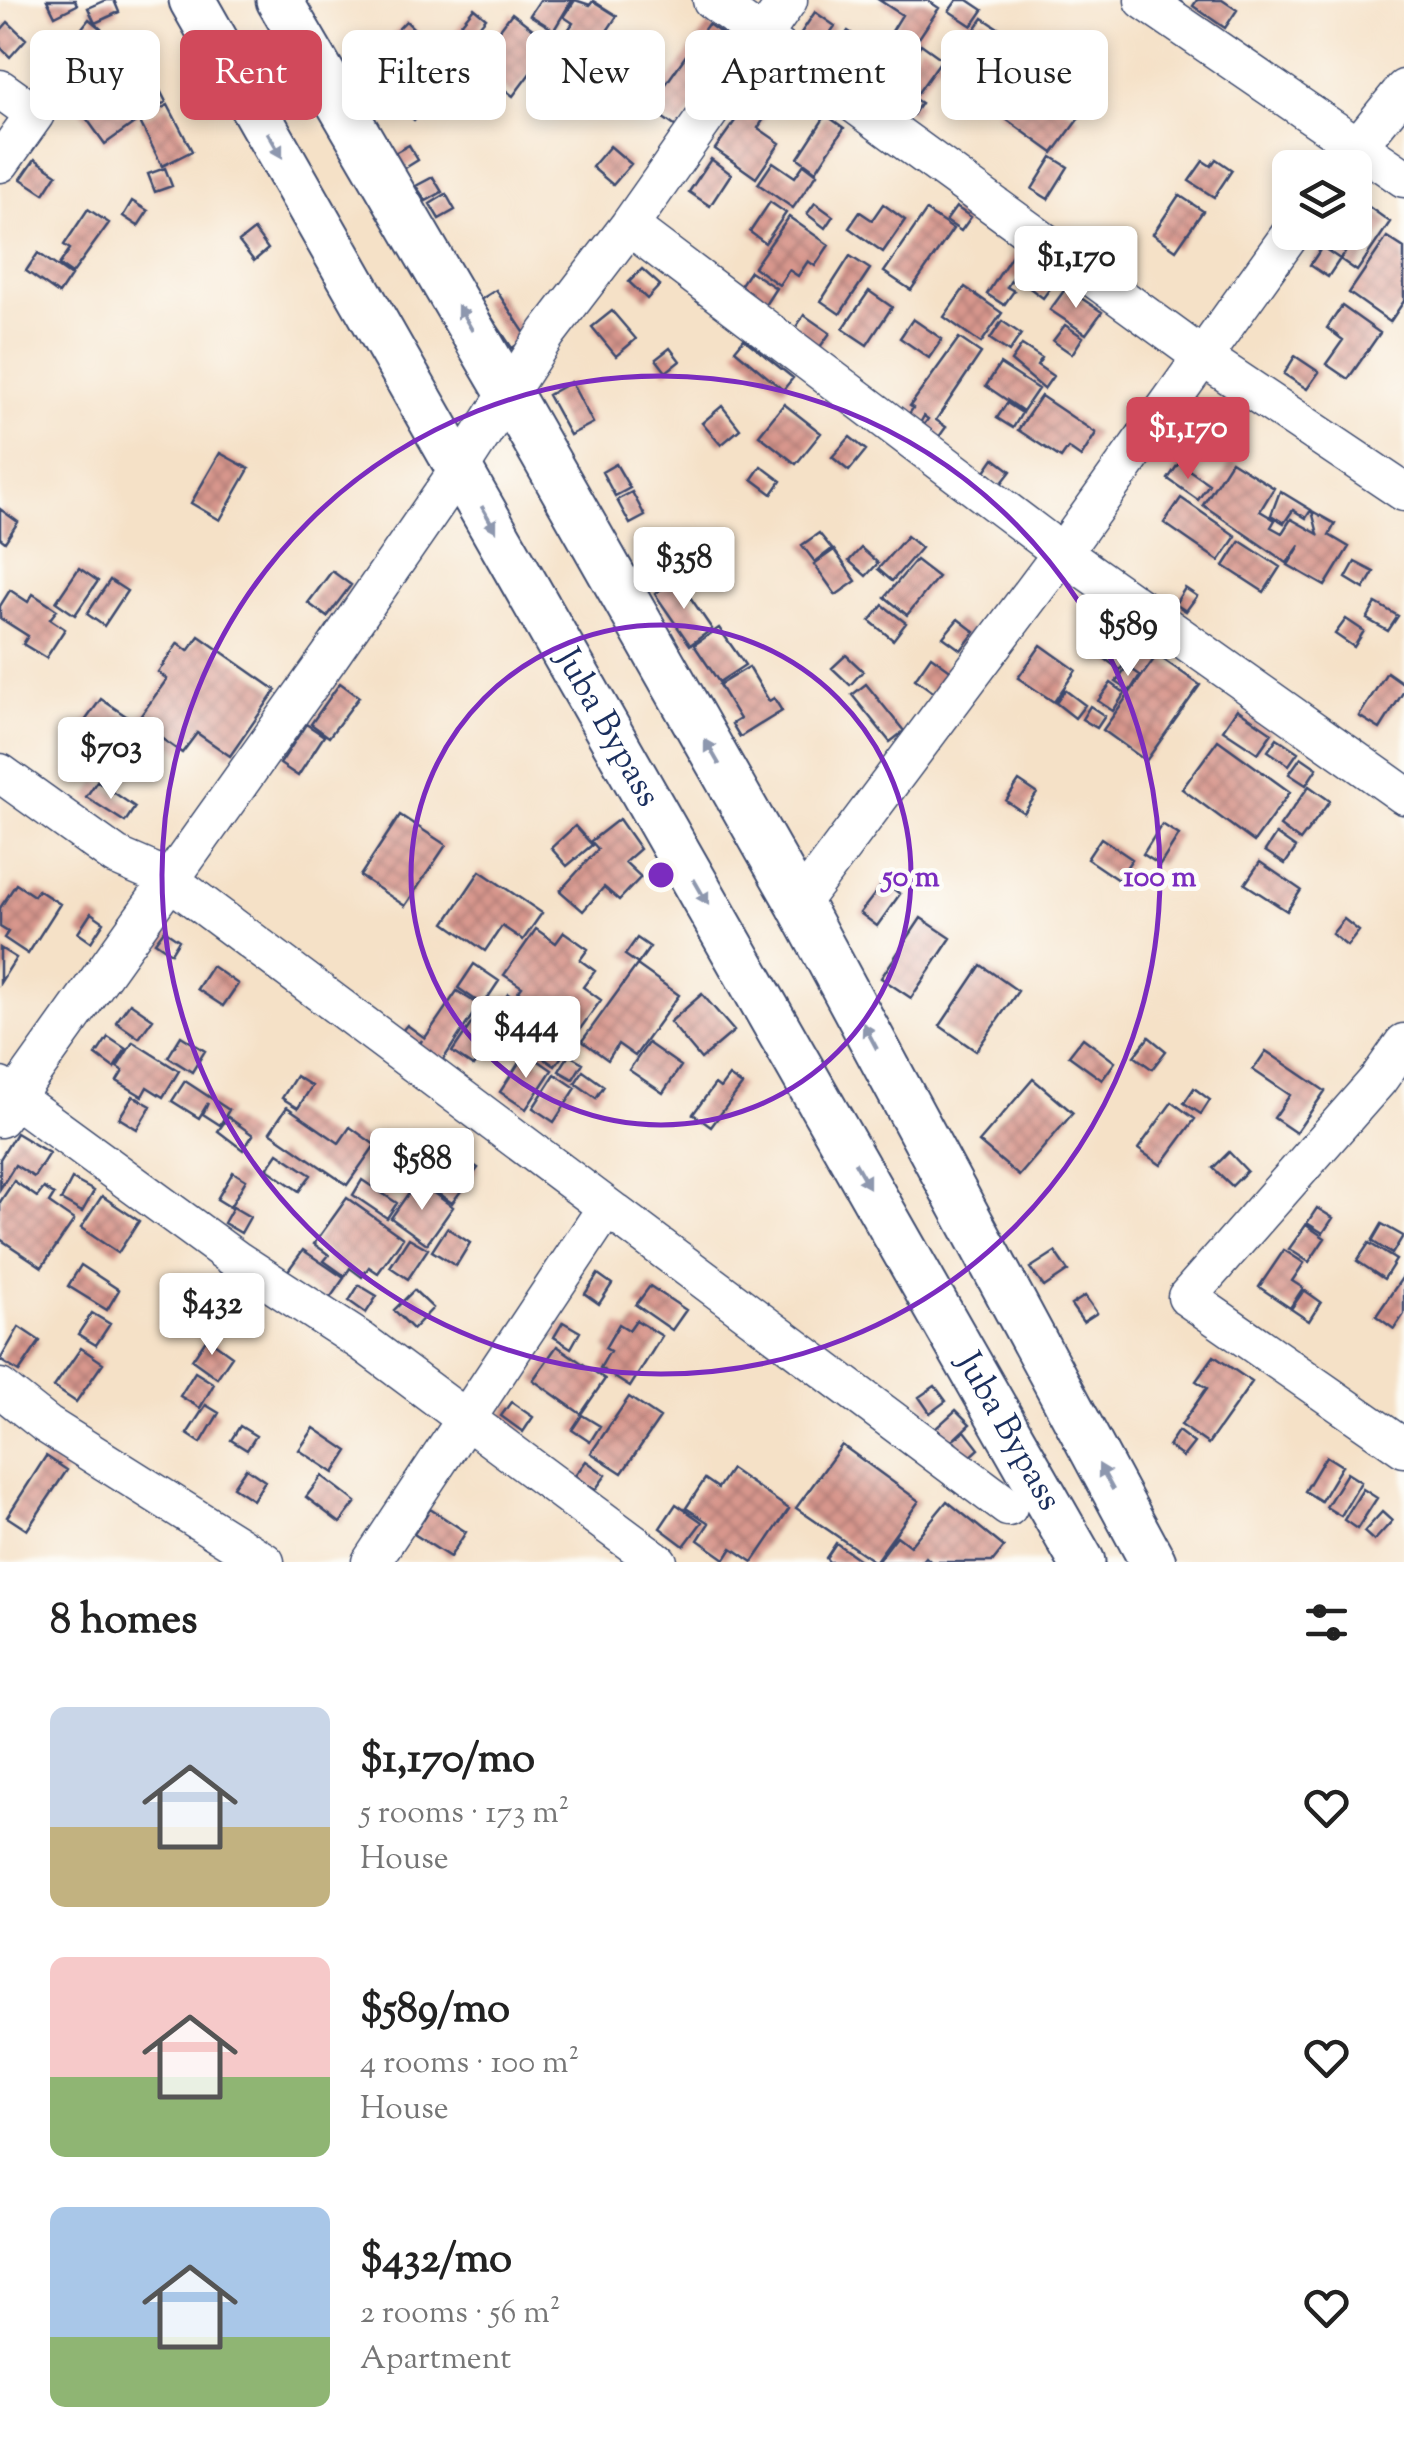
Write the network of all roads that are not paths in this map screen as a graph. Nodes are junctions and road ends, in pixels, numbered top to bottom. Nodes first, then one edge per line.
1 (192, 0) edge
2 (278, 0) edge
3 (712, 0) edge
4 (788, 0) edge
5 (1144, 0) edge
6 (754, 30) edge
7 (766, 30) edge
8 (0, 89) edge
9 (1404, 89) edge
10 (703, 120) edge
11 (877, 120) edge
12 (1340, 150) edge
13 (1353, 150) edge
14 (0, 162) edge
15 (1372, 165) edge
16 (1404, 178) edge
17 (629, 226) junction
18 (1279, 250) edge
19 (1201, 356) junction
20 (508, 392) junction
21 (460, 468) junction
22 (1404, 492) edge
23 (1062, 553) junction
24 (0, 773) edge
25 (1404, 795) edge
26 (168, 878) junction
27 (799, 904) junction
28 (1404, 1043) edge
29 (1391, 1089) edge
30 (4, 1100) edge
31 (607, 1207) junction
32 (0, 1388) edge
33 (463, 1418) junction
34 (1404, 1448) edge
35 (1008, 1507) dead end
36 (266, 1562) edge
37 (370, 1562) edge
38 (658, 1562) edge
39 (1082, 1562) edge
40 (1154, 1562) edge

1 -> 21 main road, Juba Bypass
20 -> 2 main road, Juba Bypass
3 - 6 street
4 - 7 street
5 - 12 street
8 - 14 street
9 - 13 street
10 - 17 street
11 - 19 street
15 - 16 street
17 - 20 street
17 - 23 street
18 - 19 street
19 - 22 street
19 - 23 street
20 - 21 street
27 -> 20 main road, Juba Bypass
21 - 26 street
21 -> 39 main road, Juba Bypass
23 - 25 street
23 - 27 street
24 - 26 street
26 - 30 street
26 - 31 street
40 -> 27 main road, Juba Bypass
28 - 29 street
29 - 34 street
30 - 33 street
31 - 33 street
31 - 35 street
32 - 36 street
33 - 37 street
33 - 38 street

